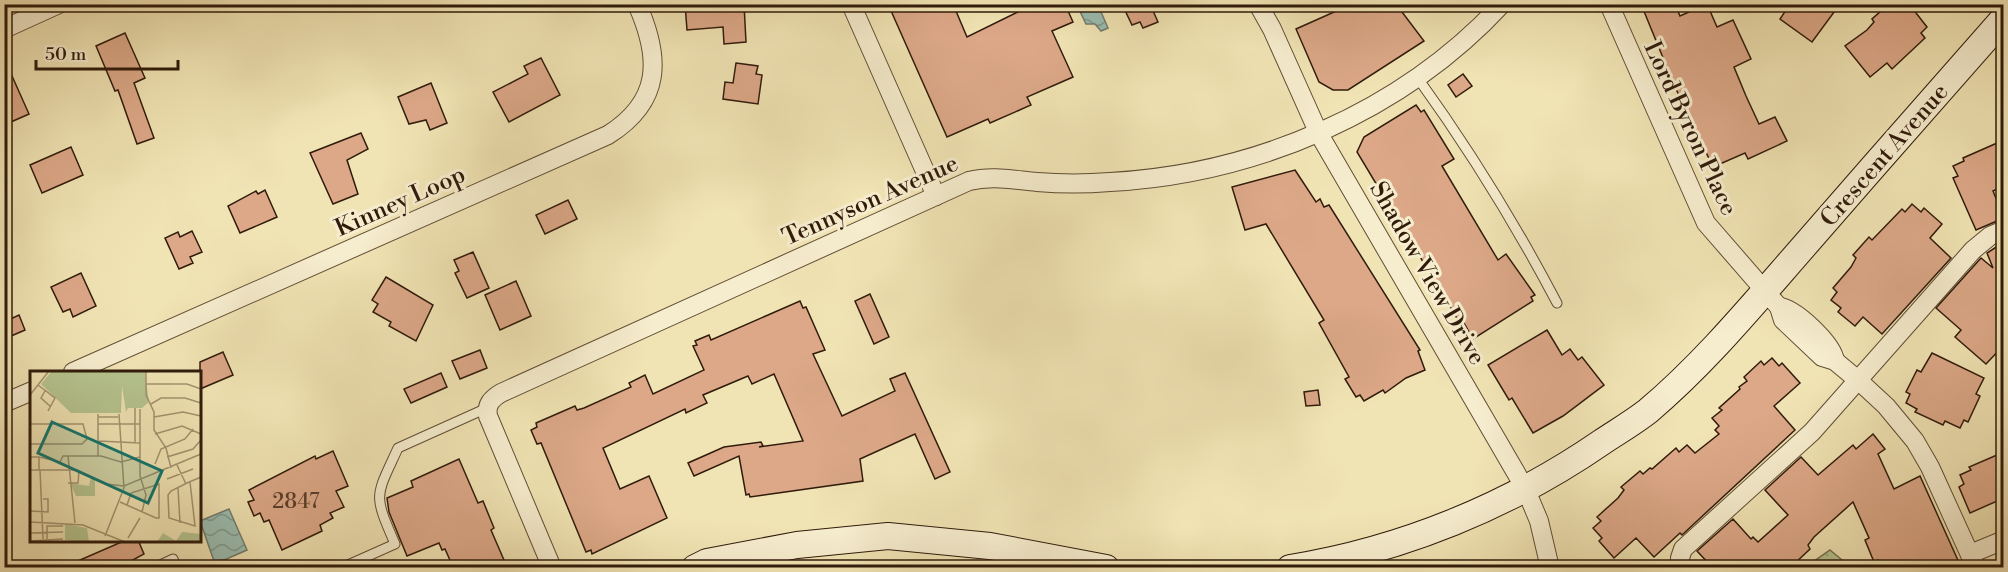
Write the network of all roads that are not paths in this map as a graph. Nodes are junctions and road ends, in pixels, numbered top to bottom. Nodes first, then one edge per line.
1 (59, 4) edge
2 (637, 4) edge
3 (851, 4) edge
4 (1258, 4) edge
5 (1503, 4) edge
6 (1609, 4) edge
7 (2004, 18) edge
8 (4, 28) edge
9 (1417, 77) junction
10 (1319, 134) junction
11 (936, 196) junction
12 (2004, 230) edge
13 (1771, 299) junction
14 (1557, 303) dead end
15 (75, 371) edge
16 (1859, 381) junction
17 (30, 392) edge
18 (4, 403) edge
19 (487, 408) junction
20 (1526, 489) junction
21 (2004, 540) edge
22 (745, 561) edge
23 (1973, 561) edge
24 (154, 567) edge
25 (177, 567) edge
26 (341, 567) edge
27 (552, 567) edge
28 (695, 567) edge
29 (1106, 567) edge
30 (1290, 567) edge
31 (1550, 567) edge
32 (1680, 567) edge

1 - 8 street
2 - 15 street, Kinney Loop
3 - 11 street
4 - 10 street, Shadow View Drive
5 - 9 street, Tennyson Avenue
6 - 13 street, Lord Byron Place
7 - 13 street, Crescent Avenue
9 - 10 street, Tennyson Avenue
9 - 14 lane
10 - 11 street, Tennyson Avenue
10 - 20 street, Shadow View Drive
11 - 19 street, Tennyson Avenue
12 - 16 street
13 - 16 street
13 - 20 street, Crescent Avenue
16 - 23 street
16 - 32 street
17 - 18 street
19 - 26 lane
19 - 27 street
20 - 30 street, Crescent Avenue
20 - 31 street, Shadow View Drive
21 - 23 street
22 - 28 street
22 - 29 street
24 - 25 lane

